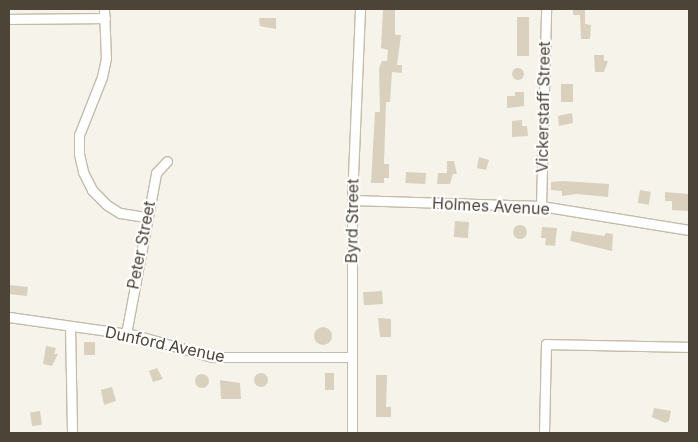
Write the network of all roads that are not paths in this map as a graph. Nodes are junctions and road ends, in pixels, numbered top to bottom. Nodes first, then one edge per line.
1 (360, 9) edge
2 (546, 9) edge
3 (104, 14) edge
4 (9, 19) edge
5 (167, 161) dead end
6 (352, 200) junction
7 (541, 206) junction
8 (146, 217) junction
9 (689, 230) edge
10 (9, 317) edge
11 (70, 326) junction
12 (126, 334) junction
13 (689, 347) edge
14 (352, 357) junction
15 (72, 433) edge
16 (352, 433) edge
17 (544, 433) edge

1 - 6 street, Byrd Street
2 - 7 street, Vickerstaff Street
3 - 4 street
3 - 8 street
5 - 8 street, Peter Street
6 - 7 street, Holmes Avenue
6 - 14 street, Byrd Street
7 - 9 street, Holmes Avenue
8 - 12 street, Peter Street
10 - 11 street, Dunford Avenue
11 - 12 street, Dunford Avenue
11 - 15 street
12 - 14 street, Dunford Avenue
13 - 17 street
14 - 16 street, Byrd Street

